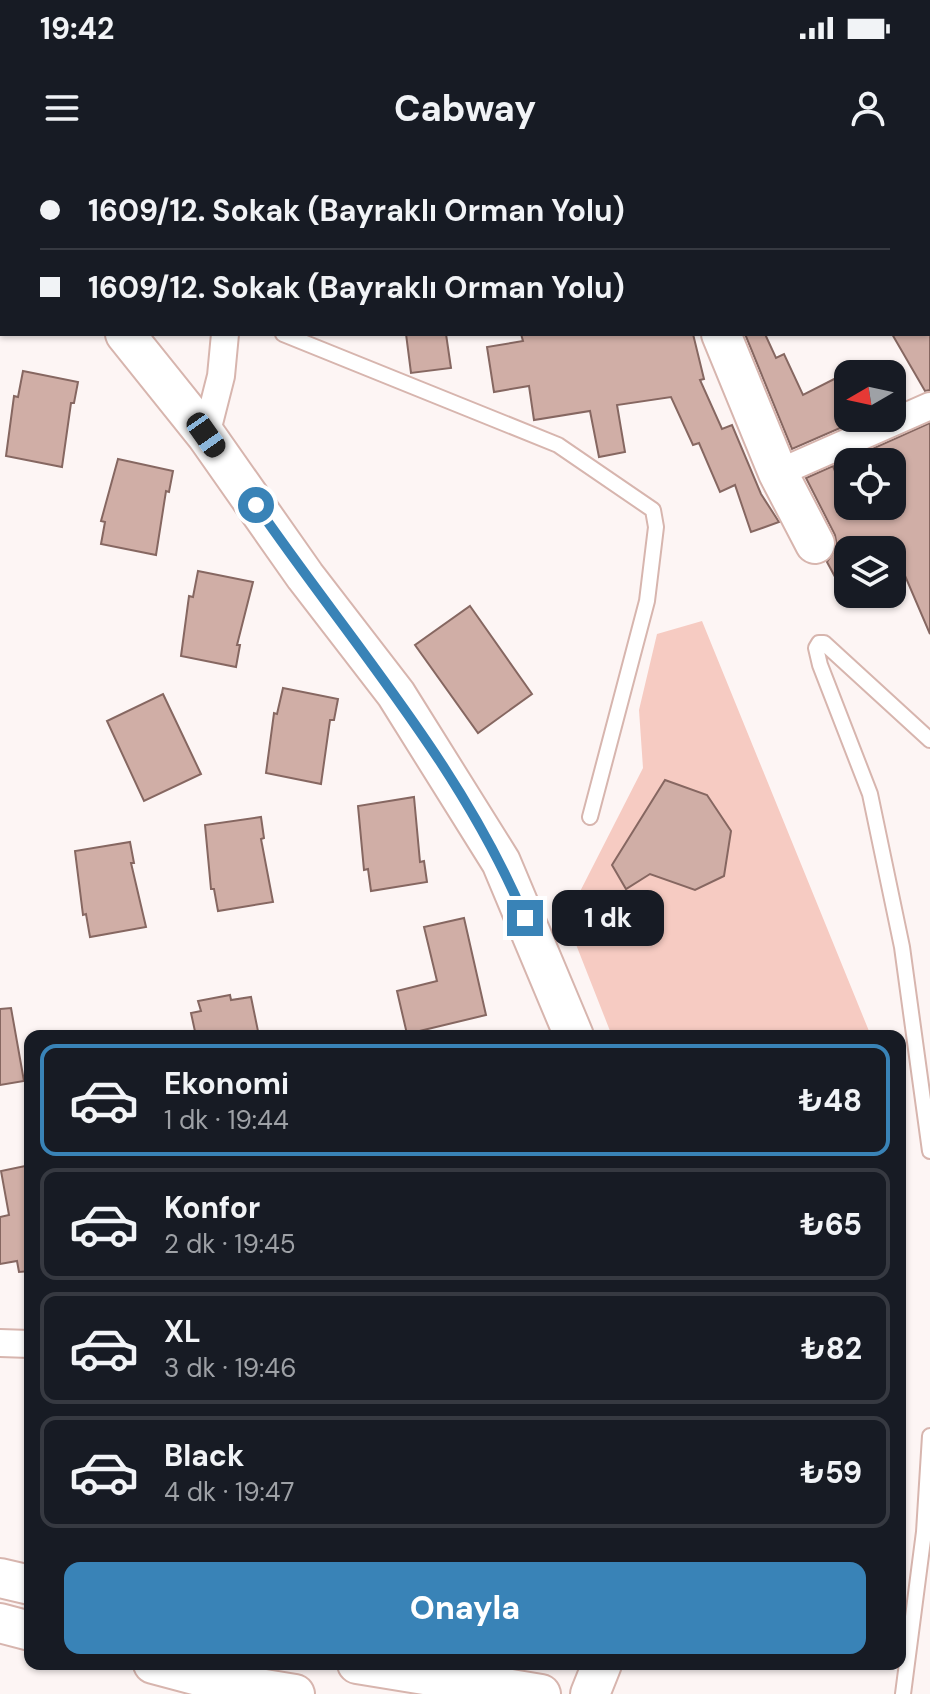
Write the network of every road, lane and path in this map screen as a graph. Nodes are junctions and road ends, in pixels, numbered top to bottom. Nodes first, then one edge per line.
1 (127, 336) edge
2 (225, 336) edge
3 (288, 336) edge
4 (722, 336) edge
5 (930, 406) edge
6 (206, 435) junction
7 (778, 473) junction
8 (815, 544) dead end
9 (930, 740) edge
10 (590, 817) dead end
11 (571, 1030) edge
12 (930, 1151) edge
13 (0, 1343) edge
14 (24, 1344) edge
15 (930, 1436) edge
16 (0, 1578) edge
17 (24, 1584) edge
18 (0, 1623) edge
19 (24, 1629) edge
20 (176, 1670) edge
21 (394, 1670) edge
22 (600, 1670) edge
23 (295, 1694) edge
24 (541, 1694) edge
25 (590, 1694) edge
26 (903, 1694) edge

1 - 6 main road
2 - 6 street
3 - 10 lane
4 - 7 main road
5 - 7 street
6 - 11 main road
7 - 8 main road
9 - 12 lane
13 - 14 street
15 - 26 lane
16 - 17 main road
18 - 19 main road
20 - 23 main road
21 - 24 main road
22 - 25 main road

